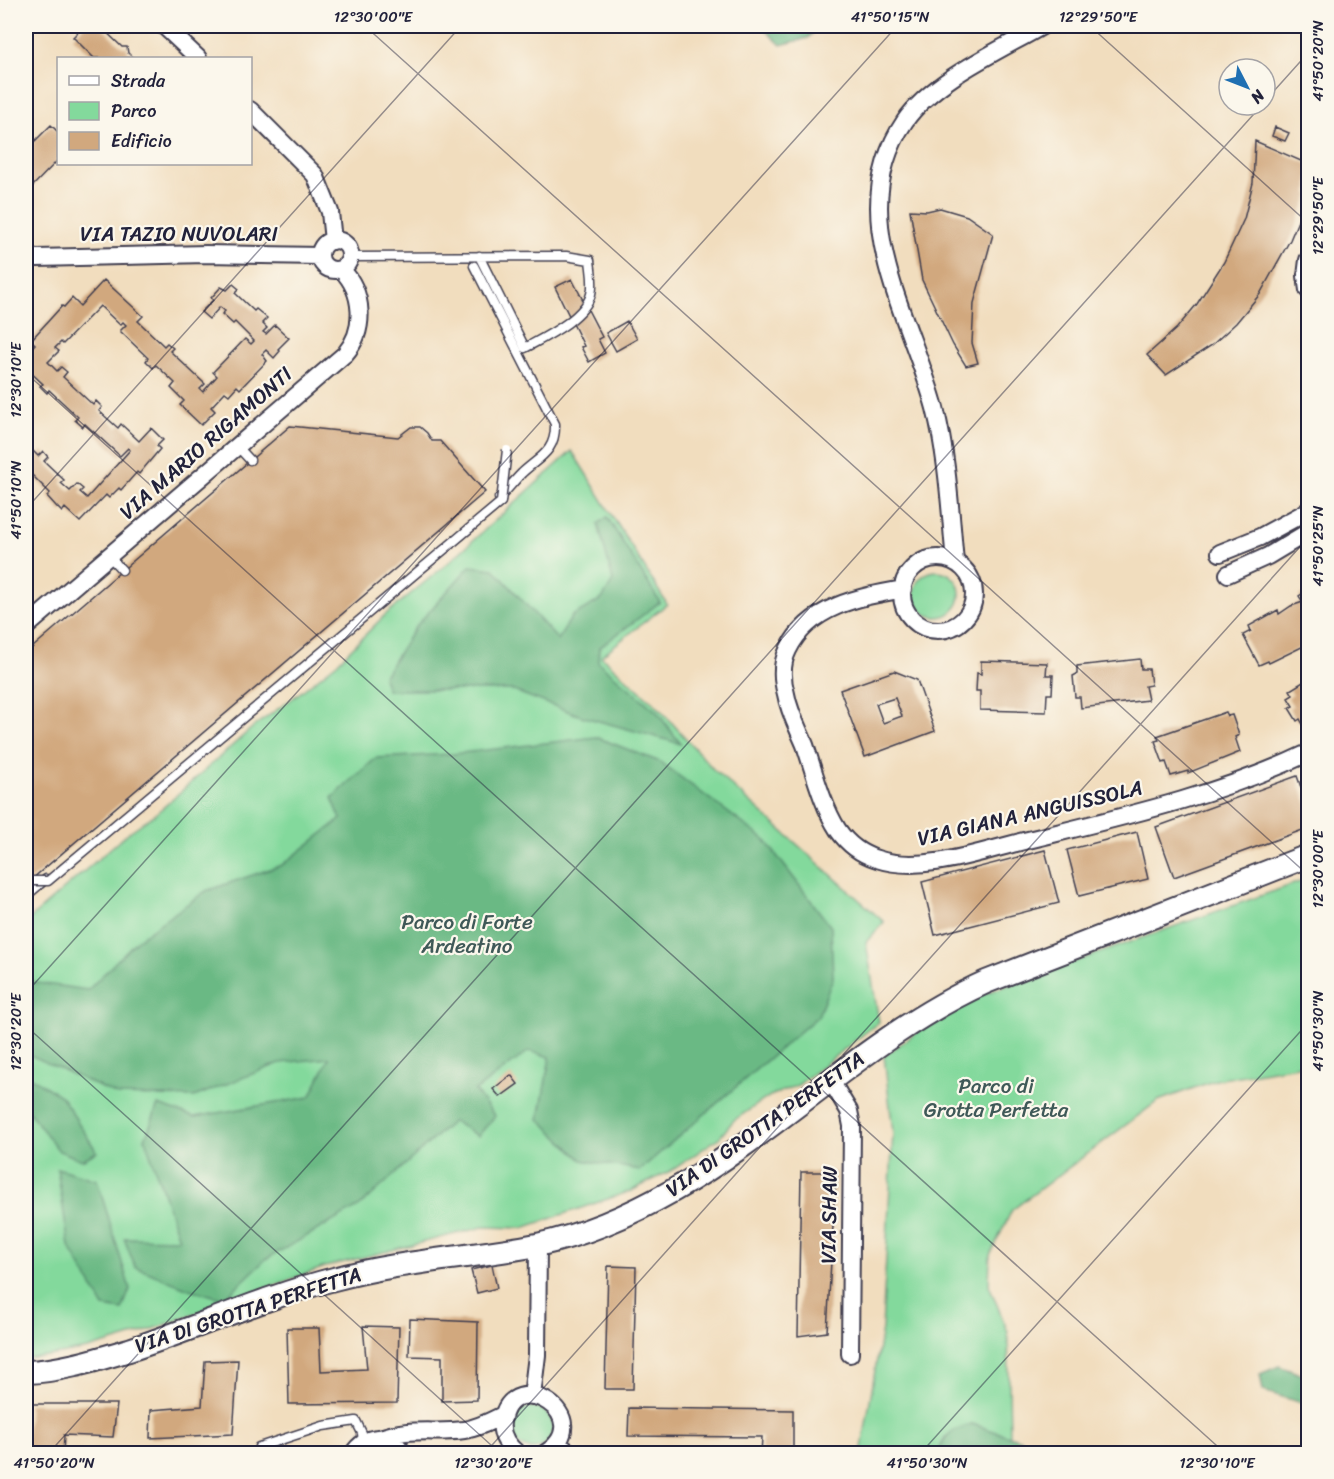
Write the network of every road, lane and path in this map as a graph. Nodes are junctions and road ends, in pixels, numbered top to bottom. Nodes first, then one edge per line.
1 (164, 26) edge
2 (1042, 26) edge
3 (197, 57) edge
4 (252, 112) edge
5 (333, 240) junction
6 (320, 256) junction
7 (479, 256) junction
8 (30, 260) edge
9 (1308, 260) edge
10 (345, 263) junction
11 (474, 266) dead end
12 (1308, 290) edge
13 (237, 447) junction
14 (507, 450) dead end
15 (250, 460) dead end
16 (1308, 511) edge
17 (1308, 532) edge
18 (1220, 553) dead end
19 (109, 556) junction
20 (955, 562) junction
21 (122, 570) dead end
22 (1228, 574) dead end
23 (903, 589) junction
24 (26, 627) edge
25 (1308, 753) edge
26 (1308, 856) edge
27 (28, 881) dead end
28 (26, 896) edge
29 (831, 1081) junction
30 (538, 1245) junction
31 (850, 1354) dead end
32 (26, 1372) edge
33 (532, 1396) junction
34 (503, 1415) junction
35 (381, 1437) junction
36 (358, 1448) edge
37 (550, 1449) edge
38 (260, 1454) edge
39 (403, 1454) edge
40 (518, 1454) edge
41 (573, 1454) edge

1 - 3 street
2 - 20 street
4 - 5 street
5 - 6 street
5 - 10 street
6 - 8 street, VIA TAZIO NUVOLARI
6 - 10 street
7 - 7 lane
7 - 10 lane
9 - 12 street
10 - 13 street, VIA MARIO RIGAMONTI
11 - 28 lane
13 - 15 lane
13 - 19 street, VIA MARIO RIGAMONTI
14 - 27 lane, bridge
16 - 18 street
17 - 22 street
19 - 21 lane
19 - 24 street, VIA MARIO RIGAMONTI
20 - 23 street
20 - 23 street
23 - 25 street, VIA GIANA ANGUISSOLA
26 - 29 street, VIA DI GROTTA PERFETTA
29 - 30 street, VIA DI GROTTA PERFETTA
29 - 31 street, VIA SHAW
30 - 32 street, VIA DI GROTTA PERFETTA
30 - 33 street
33 - 34 street
33 - 37 street
34 - 35 street
34 - 40 street
35 - 36 street
35 - 39 street
36 - 38 lane
37 - 41 street

